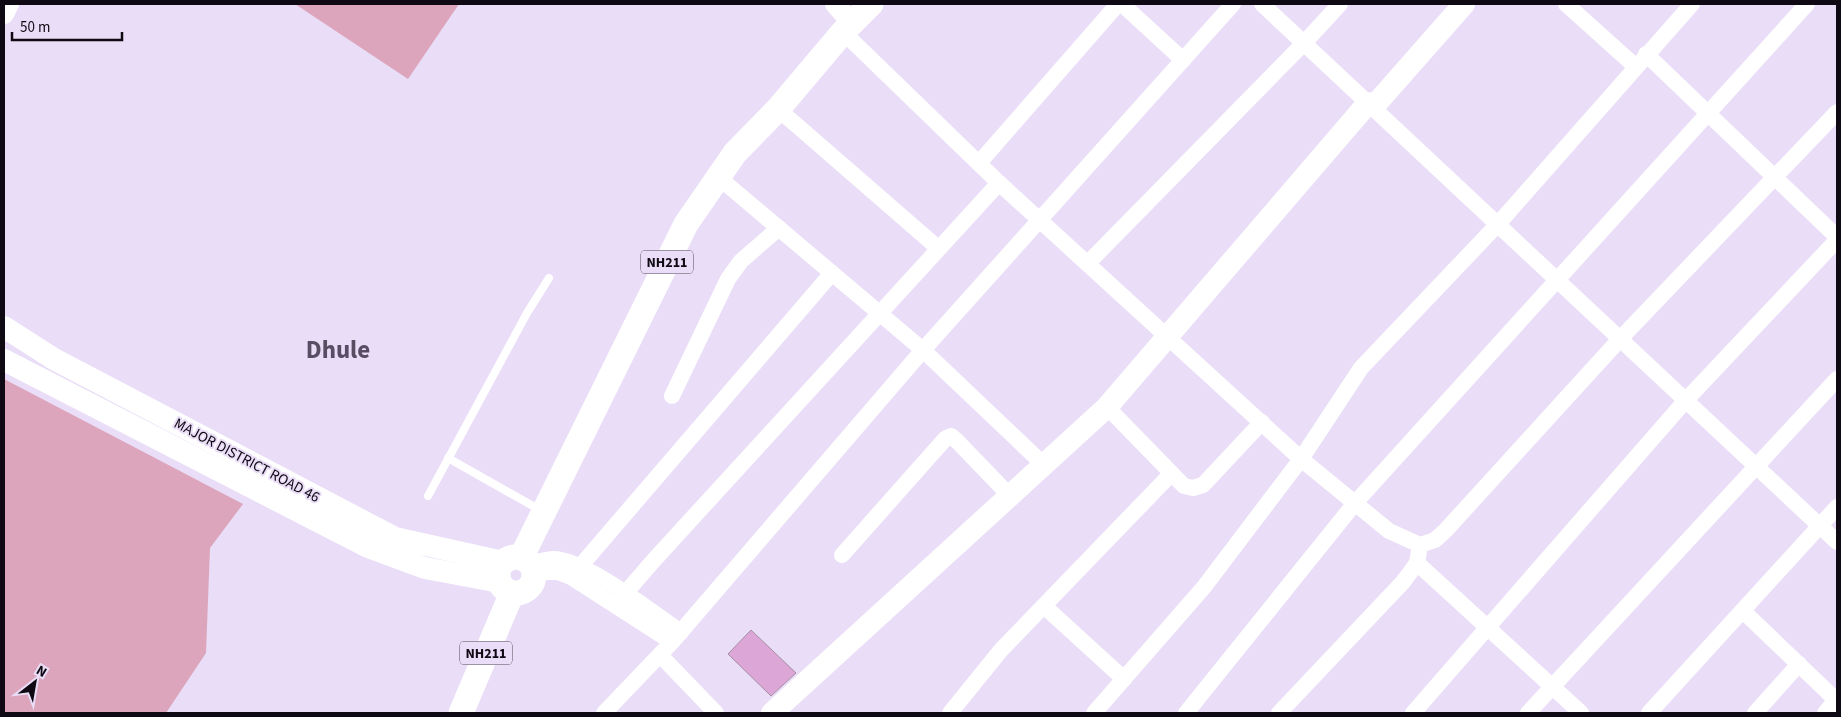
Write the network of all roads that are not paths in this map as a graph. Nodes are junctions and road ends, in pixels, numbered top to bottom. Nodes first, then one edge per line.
1 (9, 4) edge
2 (835, 4) edge
3 (1120, 4) edge
4 (1234, 4) edge
5 (1262, 4) edge
6 (1340, 4) edge
7 (1464, 4) edge
8 (1692, 4) edge
9 (1807, 4) edge
10 (1570, 5) edge
11 (4, 14) edge
12 (861, 14) edge
13 (1304, 43) junction
14 (1646, 54) junction
15 (1183, 60) junction
16 (1634, 66) junction
17 (1368, 103) junction
18 (778, 109) junction
19 (1837, 112) edge
20 (1708, 113) junction
21 (978, 163) junction
22 (717, 176) junction
23 (1775, 177) junction
24 (999, 183) junction
25 (1040, 220) junction
26 (1498, 224) junction
27 (779, 228) junction
28 (1837, 238) edge
29 (938, 248) junction
30 (1088, 263) junction
31 (832, 273) junction
32 (549, 278) dead end
33 (1557, 280) junction
34 (879, 313) junction
35 (4, 327) edge
36 (1168, 336) junction
37 (1620, 339) junction
38 (923, 350) junction
39 (4, 360) edge
40 (1837, 379) edge
41 (672, 396) dead end
42 (1686, 400) junction
43 (1107, 407) junction
44 (1262, 422) junction
45 (448, 458) junction
46 (1301, 459) junction
47 (1044, 465) junction
48 (1757, 466) junction
49 (1171, 474) junction
50 (428, 496) dead end
51 (1010, 496) junction
52 (1354, 503) junction
53 (1837, 508) edge
54 (543, 512) junction
55 (1820, 526) junction
56 (1837, 542) edge
57 (1420, 545) junction
58 (842, 556) dead end
59 (1417, 563) junction
60 (517, 572) junction
61 (576, 572) junction
62 (620, 599) junction
63 (1044, 606) junction
64 (1743, 611) junction
65 (1488, 627) junction
66 (677, 637) junction
67 (660, 655) junction
68 (1799, 664) junction
69 (1124, 679) junction
70 (1552, 687) junction
71 (1837, 700) edge
72 (461, 713) edge
73 (604, 713) edge
74 (716, 713) edge
75 (772, 713) edge
76 (950, 713) edge
77 (1094, 713) edge
78 (1186, 713) edge
79 (1279, 713) edge
80 (1413, 713) edge
81 (1528, 713) edge
82 (1581, 713) edge
83 (1649, 713) edge
84 (1755, 713) edge
85 (1825, 713) edge

1 - 11 street
2 - 12 street
3 - 15 street
3 - 21 street
4 - 15 street
5 - 13 street
6 - 13 street
7 - 17 main road
8 - 14 street
9 - 20 street
10 - 16 street
12 - 18 main road, NH211
12 - 21 street
13 - 17 street
13 - 30 street
14 - 16 street
14 - 20 street
15 - 25 street
16 - 26 street
17 - 26 street
17 - 36 main road
18 - 22 main road, NH211
18 - 29 street
19 - 23 street
20 - 23 street
20 - 33 street
21 - 24 street
22 - 27 street
22 - 54 main road, NH211
23 - 28 street
23 - 37 street
24 - 25 street
24 - 29 street
25 - 30 street
25 - 38 street
26 - 33 street
26 - 46 street
27 - 31 street
27 - 41 street
28 - 42 street
29 - 34 street
30 - 36 street
31 - 34 street
31 - 61 street
32 - 45 lane
33 - 37 street
33 - 52 street
34 - 38 street
34 - 62 street
35 - 60 main road, MAJOR DISTRICT ROAD 46
36 - 43 main road
36 - 44 street
37 - 42 street
37 - 57 street
38 - 47 street
38 - 66 street
39 - 60 main road, MAJOR DISTRICT ROAD 46
40 - 48 street
42 - 48 street
42 - 65 street
43 - 47 main road
43 - 49 street
44 - 46 street
44 - 49 street
45 - 50 lane
45 - 54 lane
46 - 52 street
46 - 69 street
47 - 51 main road
48 - 55 street
48 - 70 street
49 - 63 street
51 - 58 street
51 - 75 main road
52 - 57 street
52 - 78 street
53 - 55 street
54 - 60 main road, NH211
55 - 56 street
55 - 64 street
57 - 59 street
59 - 65 street
59 - 79 street
60 - 61 street
60 - 72 main road, NH211
61 - 62 street
62 - 66 street
63 - 69 street
63 - 76 street
64 - 68 street
64 - 83 street
65 - 70 street
65 - 80 street
66 - 67 street
67 - 73 street
67 - 74 street
68 - 71 street
68 - 84 street
69 - 77 street
70 - 81 street
70 - 82 street
71 - 85 street

